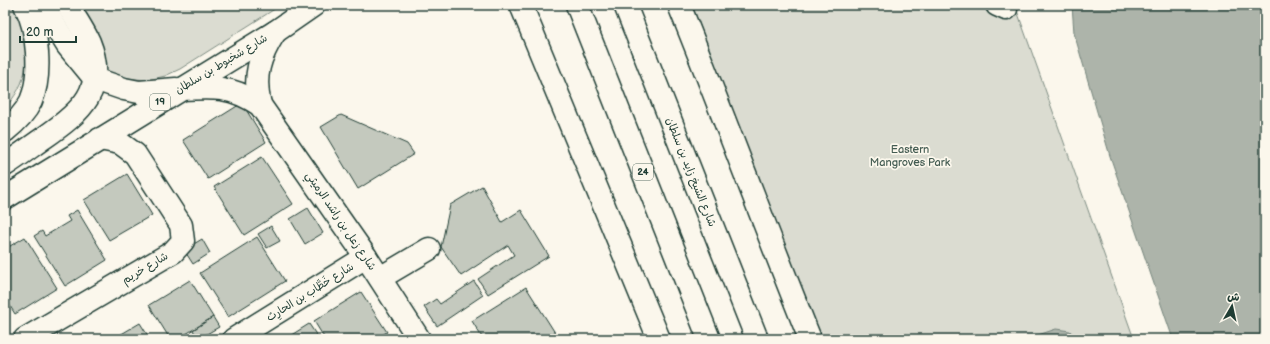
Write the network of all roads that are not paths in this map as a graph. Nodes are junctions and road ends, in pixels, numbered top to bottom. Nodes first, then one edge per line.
1 (25, 5) edge
2 (42, 5) edge
3 (67, 5) edge
4 (314, 5) edge
5 (521, 5) edge
6 (577, 5) edge
7 (625, 5) edge
8 (679, 5) edge
9 (275, 32) junction
10 (95, 79) junction
11 (181, 89) junction
12 (260, 105) junction
13 (5, 131) edge
14 (100, 139) junction
15 (5, 165) edge
16 (5, 198) edge
17 (429, 249) dead end
18 (366, 257) junction
19 (380, 278) junction
20 (755, 332) edge
21 (25, 339) edge
22 (234, 339) edge
23 (419, 339) edge
24 (659, 339) edge
25 (709, 339) edge
26 (810, 339) edge

1 - 13 main road
2 - 10 main road
3 - 10 main road
4 - 9 main road, شارع شخبوط بن سلطان / 19
5 - 24 main road
6 - 25 main road, 24
7 - 20 main road, شارع الشيخ زايد بن سلطان
8 - 26 main road
9 - 11 main road, شارع شخبوط بن سلطان / 19
9 - 12 main road, شارع زعل بن راشد الرميثي
10 - 11 main road, شارع زعل بن راشد الرميثي
10 - 15 main road
11 - 12 main road, شارع زعل بن راشد الرميثي
11 - 14 main road, شارع شخبوط بن سلطان / 19
12 - 18 main road, شارع زعل بن راشد الرميثي
14 - 16 main road, شارع شخبوط بن سلطان / 19
14 - 21 main road, شارع خريم
17 - 19 main road
18 - 19 main road, شارع زعل بن راشد الرميثي
18 - 22 main road, شارع خَطَّاب بن الحارِث
19 - 23 main road, شارع زعل بن راشد الرميثي

